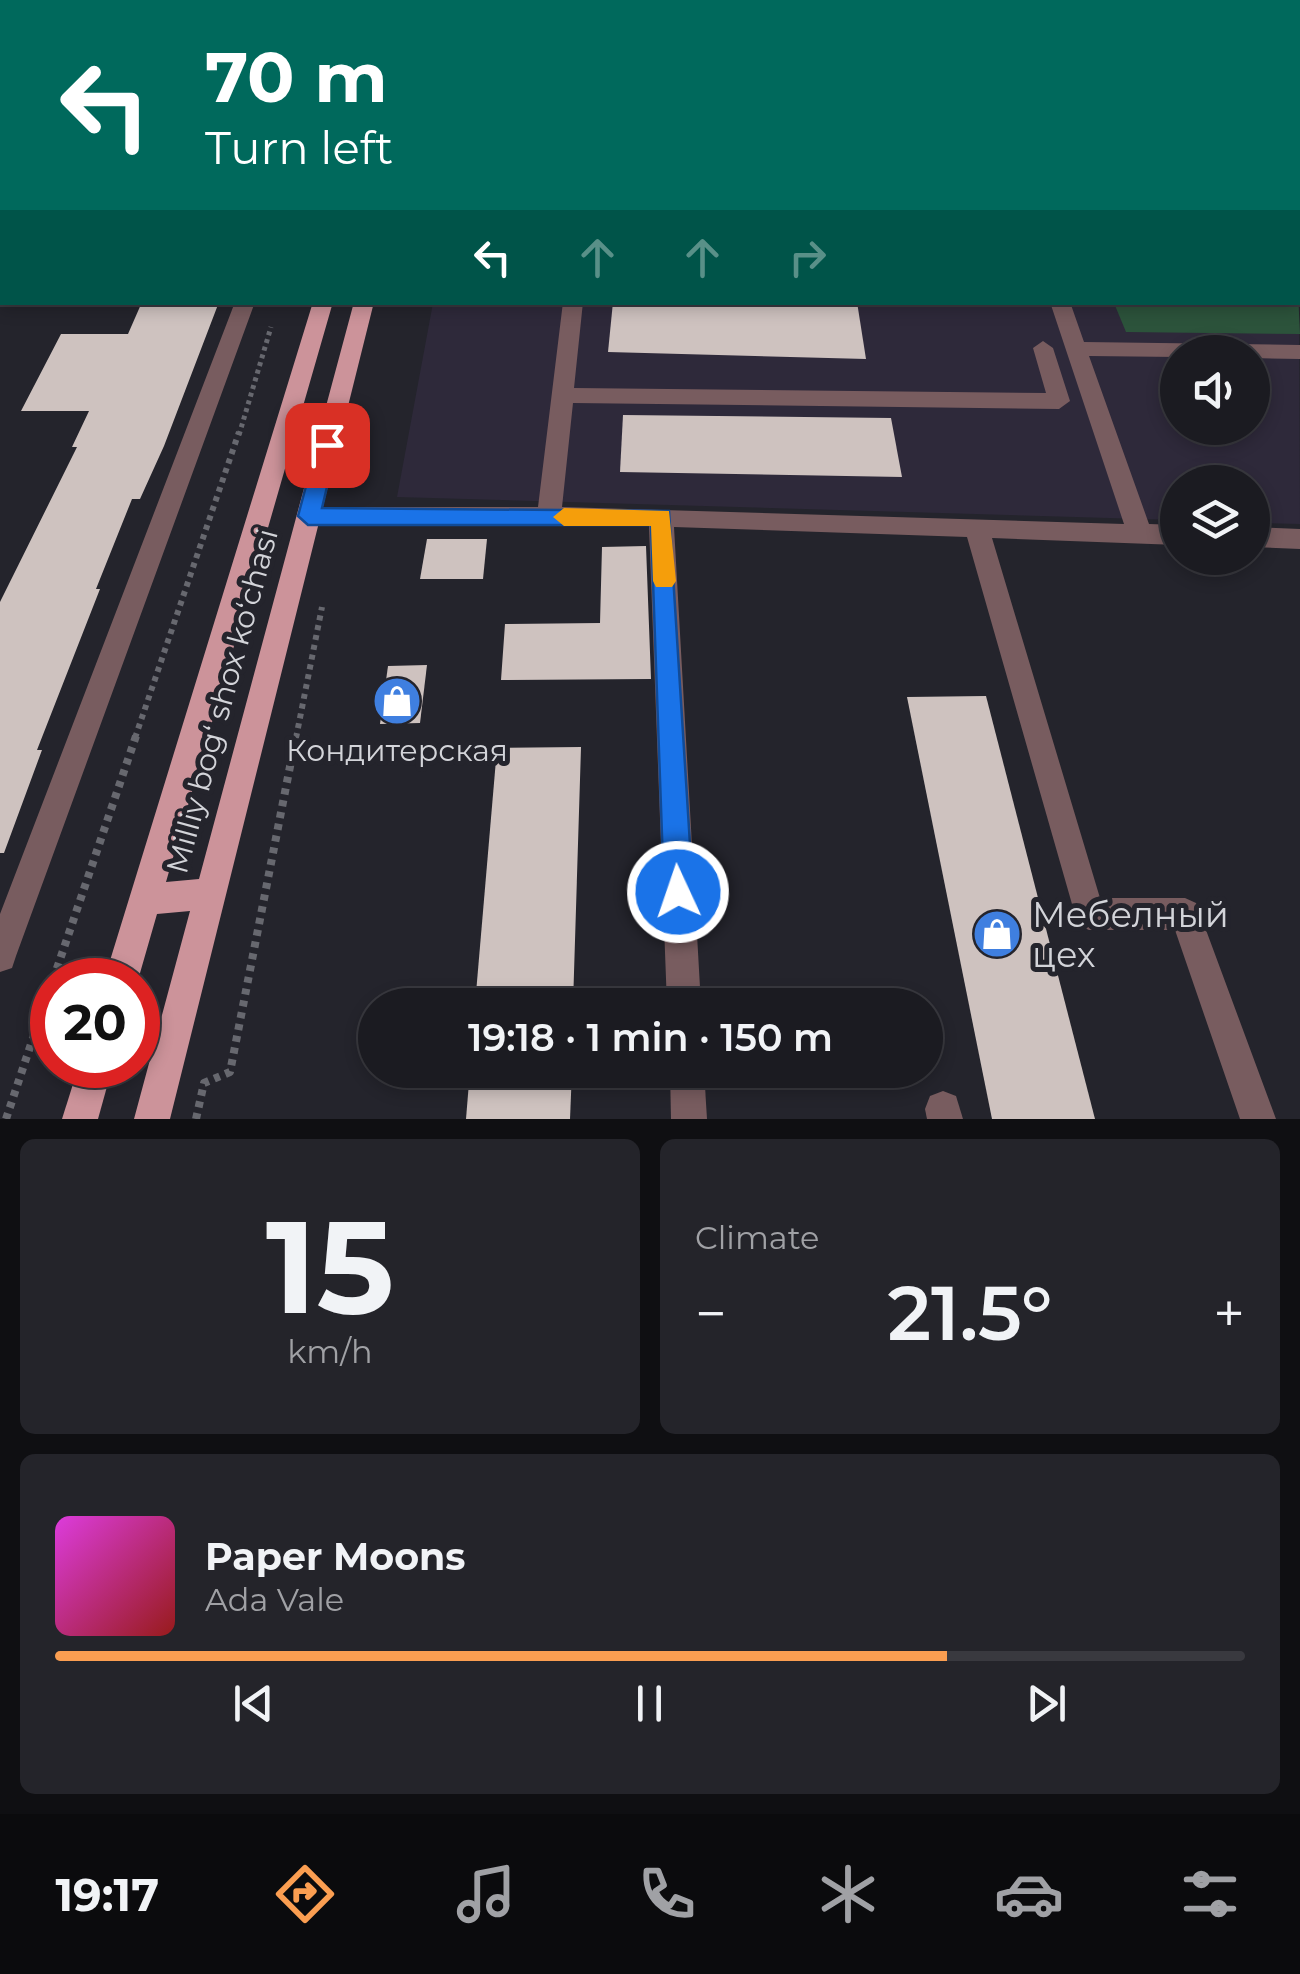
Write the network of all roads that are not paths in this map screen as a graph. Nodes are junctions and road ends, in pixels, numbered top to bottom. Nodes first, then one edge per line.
1 (244, 305) edge
2 (322, 305) edge
3 (363, 305) edge
4 (573, 305) edge
5 (1061, 305) edge
6 (1043, 348) dead end
7 (1077, 348) junction
8 (1300, 352) edge
9 (563, 395) junction
10 (308, 516) junction
11 (549, 517) junction
12 (661, 517) junction
13 (977, 528) junction
14 (1140, 534) junction
15 (1160, 535) edge
16 (1270, 538) edge
17 (1300, 539) edge
18 (210, 894) junction
19 (146, 899) junction
20 (0, 956) edge
21 (128, 958) edge
22 (683, 988) edge
23 (89, 1088) edge
24 (687, 1088) edge
25 (80, 1119) edge
26 (152, 1119) edge
27 (689, 1119) edge
28 (1258, 1119) edge

1 - 20 street
2 - 19 main road, Milliy bog‘ shox ko‘chasi
3 - 10 main road, Milliy bog‘ shox ko‘chasi
4 - 9 street
5 - 7 street
6 - 9 street
7 - 8 street
7 - 14 street
9 - 11 street
10 - 11 street
10 - 18 main road, Milliy bog‘ shox ko‘chasi
11 - 12 street
12 - 13 street
12 - 22 street
13 - 14 street
13 - 28 street
14 - 15 street
16 - 17 street
18 - 19 main road
18 - 26 main road, Milliy bog‘ shox ko‘chasi
19 - 21 main road, Milliy bog‘ shox ko‘chasi
23 - 25 main road
24 - 27 street

